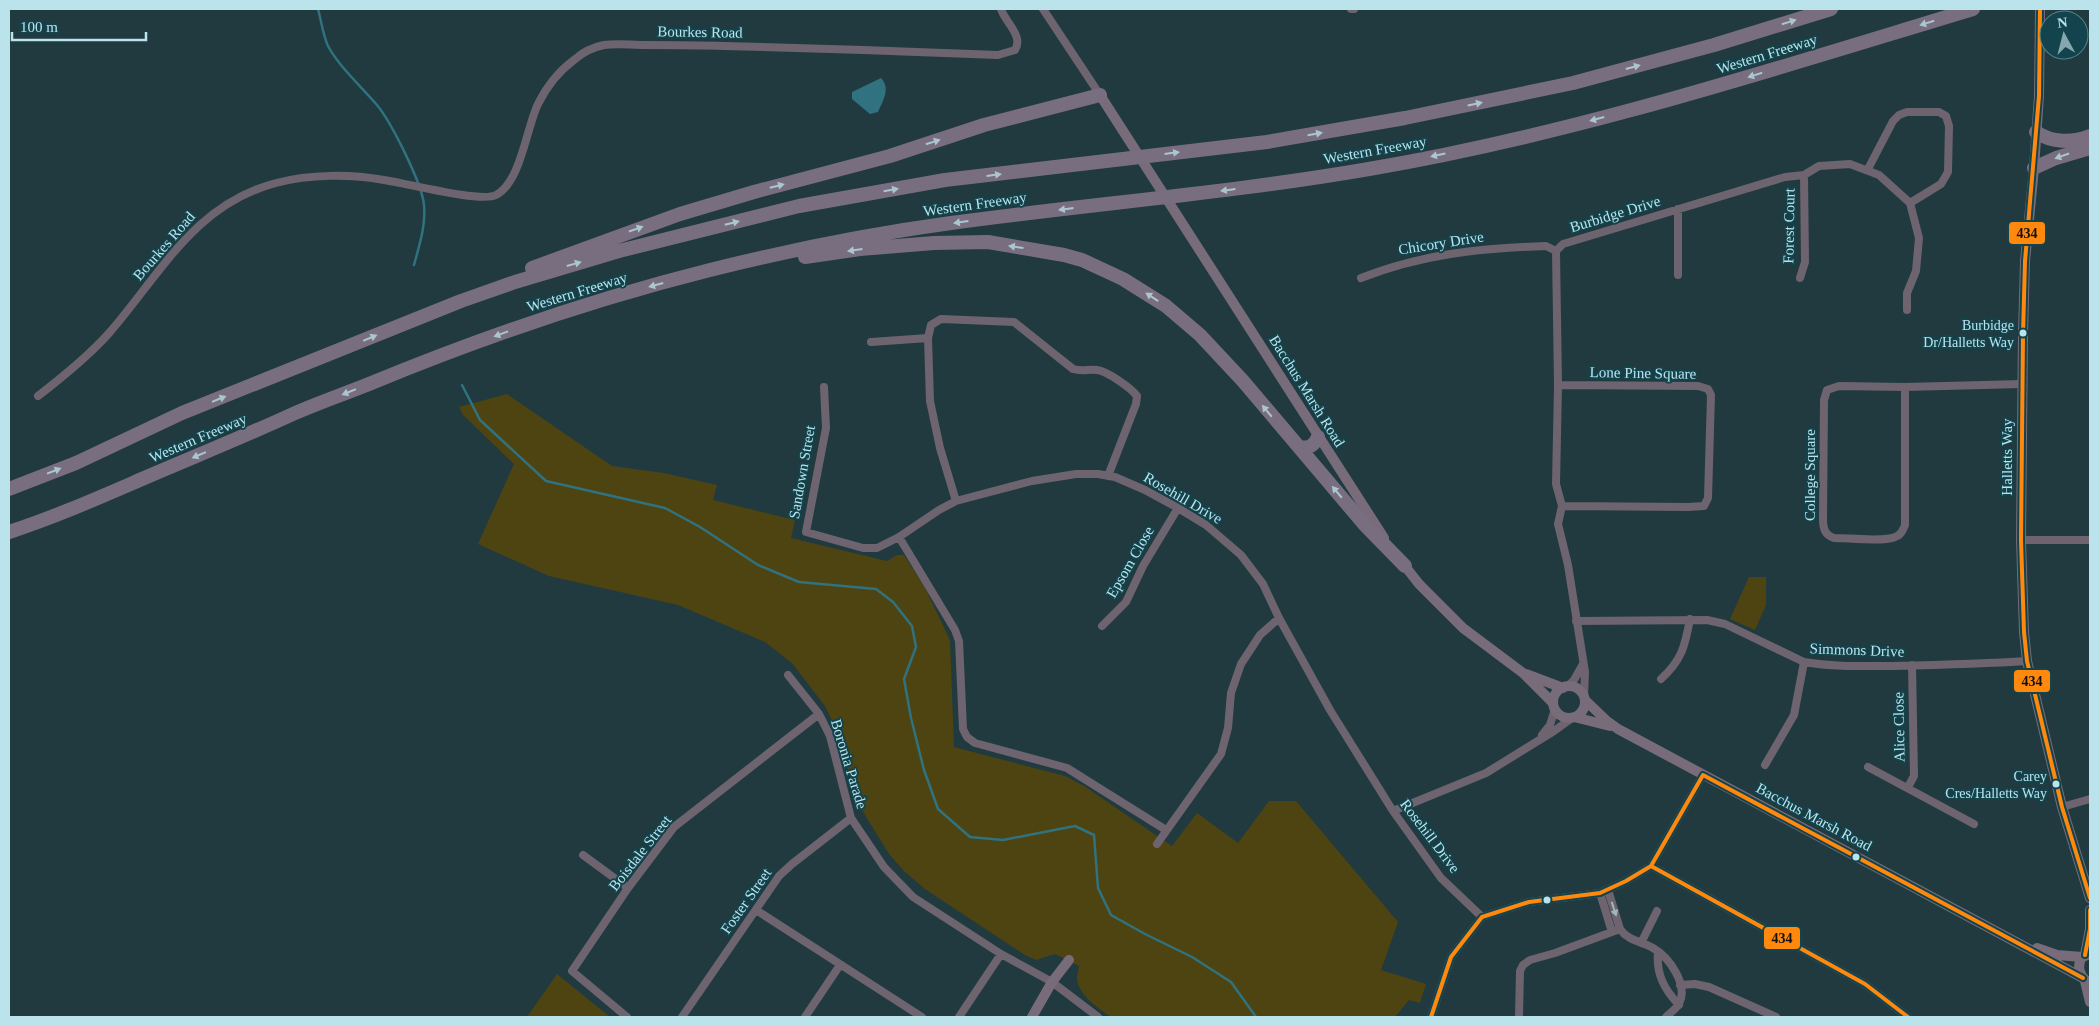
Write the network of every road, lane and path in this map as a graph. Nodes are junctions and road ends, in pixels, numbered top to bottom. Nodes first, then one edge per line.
1 (1001, 9) edge
2 (1043, 9) edge
3 (1831, 9) edge
4 (1974, 9) edge
5 (2039, 54) edge
6 (1100, 94) junction
7 (2036, 132) junction
8 (2090, 136) edge
9 (2090, 148) edge
10 (2034, 168) junction
11 (1868, 169) junction
12 (1804, 175) junction
13 (1910, 203) junction
14 (1678, 209) junction
15 (1556, 250) junction
16 (703, 272) junction
17 (1678, 275) dead end
18 (1362, 278) dead end
19 (1800, 278) dead end
20 (462, 301) junction
21 (1907, 310) dead end
22 (928, 338) junction
23 (871, 342) dead end
24 (1558, 384) junction
25 (2022, 384) junction
26 (824, 387) dead end
27 (1905, 387) junction
28 (38, 396) dead end
29 (1318, 436) junction
30 (1299, 447) junction
31 (1108, 476) junction
32 (9, 489) edge
33 (956, 501) junction
34 (1562, 506) junction
35 (1178, 508) junction
36 (9, 532) edge
37 (806, 532) joint
38 (899, 538) junction
39 (2021, 540) junction
40 (2090, 540) edge
41 (1405, 566) junction
42 (1279, 618) junction
43 (1690, 619) junction
44 (1576, 621) junction
45 (1102, 626) dead end
46 (2026, 661) junction
47 (1804, 662) junction
48 (1583, 663) junction
49 (1912, 665) junction
50 (1523, 673) junction
51 (788, 675) dead end
52 (1661, 679) dead end
53 (1565, 687) junction
54 (1584, 698) junction
55 (1554, 706) junction
56 (819, 714) junction
57 (1573, 718) junction
58 (1618, 729) junction
59 (1539, 739) junction
60 (1766, 765) dead end
61 (1868, 767) dead end
62 (1703, 775) junction
63 (1908, 788) junction
64 (2090, 799) edge
65 (2062, 807) junction
66 (1394, 811) junction
67 (851, 818) junction
68 (1974, 824) dead end
69 (1166, 830) junction
70 (1157, 844) dead end
71 (583, 855) dead end
72 (1651, 866) junction
73 (628, 888) junction
74 (1604, 891) junction
75 (2090, 898) edge
76 (756, 910) junction
77 (2090, 910) edge
78 (1657, 911) dead end
79 (1482, 917) junction
80 (1620, 929) junction
81 (1612, 932) junction
82 (1997, 932) junction
83 (1642, 943) junction
84 (1658, 952) junction
85 (1001, 954) junction
86 (2086, 955) edge
87 (1069, 960) dead end
88 (840, 965) junction
89 (2086, 981) edge
90 (1052, 982) junction
91 (1680, 985) junction
92 (2090, 1002) edge
93 (1679, 1005) junction
94 (627, 1017) edge
95 (682, 1017) edge
96 (805, 1017) edge
97 (922, 1017) edge
98 (959, 1017) edge
99 (1032, 1017) edge
100 (1098, 1017) edge
101 (1432, 1017) edge
102 (1519, 1017) edge
103 (1666, 1017) edge
104 (1776, 1017) edge
105 (1908, 1017) edge

1 - 28 street, Bourkes Road
2 - 6 street
20 -> 3 highway, Western Freeway
4 -> 16 highway, Western Freeway
5 - 7 main road, Halletts Way
20 -> 6 highway
6 - 29 main road, Bacchus Marsh Road
7 - 8 highway
7 - 10 main road, Halletts Way
9 -> 10 highway
10 - 25 main road, Halletts Way
11 - 12 street, Burbidge Drive
11 - 13 street, Burbidge Drive
11 - 13 street
12 - 14 street, Burbidge Drive
12 - 19 street, Forest Court
13 - 21 street
14 - 15 street, Burbidge Drive
14 - 17 street
15 - 18 street, Chicory Drive
15 - 24 street, Burbidge Drive
30 -> 16 highway
16 -> 36 highway, Western Freeway
32 -> 20 highway, Western Freeway
22 - 23 street
22 - 31 street
22 - 33 street
24 - 34 street, Burbidge Drive
24 - 34 street, Lone Pine Square
25 - 27 street
25 - 39 main road, Halletts Way
26 - 37 street, Sandown Street
27 - 27 street, College Square
29 - 30 highway
29 - 41 main road, Bacchus Marsh Road
41 -> 30 highway
31 - 33 street, Rosehill Drive
31 - 35 street, Rosehill Drive
33 - 38 street, Rosehill Drive
34 - 44 street, Burbidge Drive
35 - 42 street, Rosehill Drive
35 - 45 street, Epsom Close
37 - 38 street, Rosehill Drive
38 - 69 street
39 - 40 street
39 - 46 main road, Halletts Way
41 - 50 main road, Bacchus Marsh Road
42 - 66 street, Rosehill Drive
42 - 69 street
43 - 44 street, Simmons Drive
43 - 47 street, Simmons Drive
43 - 52 street
44 - 48 street, Burbidge Drive
46 - 49 street, Simmons Drive
46 - 65 main road, Halletts Way
47 - 49 street, Simmons Drive
47 - 60 street
48 - 53 street
48 - 54 street, Burbidge Drive
49 - 63 street, Alice Close
50 - 53 main road, Bacchus Marsh Road
50 - 55 main road, Bacchus Marsh Road
51 - 56 street, Boronia Parade
53 - 54 main road
53 - 55 main road
54 - 57 main road
54 - 58 main road, Bacchus Marsh Road
55 - 57 main road
55 - 59 street
56 - 67 street, Boronia Parade
56 - 73 street, Boisdale Street
57 - 58 main road, Bacchus Marsh Road
57 - 59 street
58 - 62 main road, Bacchus Marsh Road
59 - 66 street
61 - 63 street, Alice Close
62 - 72 street
62 - 82 main road, Bacchus Marsh Road
63 - 68 street, Alice Close
64 - 65 street
65 - 75 main road, Halletts Way
66 - 79 street, Rosehill Drive
67 - 76 street, Foster Street
67 - 85 street, Boronia Parade
69 - 70 street
71 - 73 street
72 - 74 street
72 - 105 street
73 - 94 street, Boisdale Street
74 - 79 street
74 -> 80 street
74 - 81 street
76 - 88 street
76 - 95 street, Foster Street
77 - 86 main road
78 - 83 street
79 - 101 street
80 - 81 street
80 - 83 street
81 - 102 street
82 - 86 main road, Bacchus Marsh Road
82 - 89 main road, Bacchus Marsh Road
83 - 84 street
84 - 91 street
84 - 93 street
85 - 90 street, Boronia Parade
85 - 98 street
86 - 89 main road
87 - 90 main road
88 - 96 street
88 - 97 street
89 - 92 main road
90 - 99 main road
90 - 100 street, Boronia Parade
91 - 93 street
91 - 104 street
93 - 103 street

